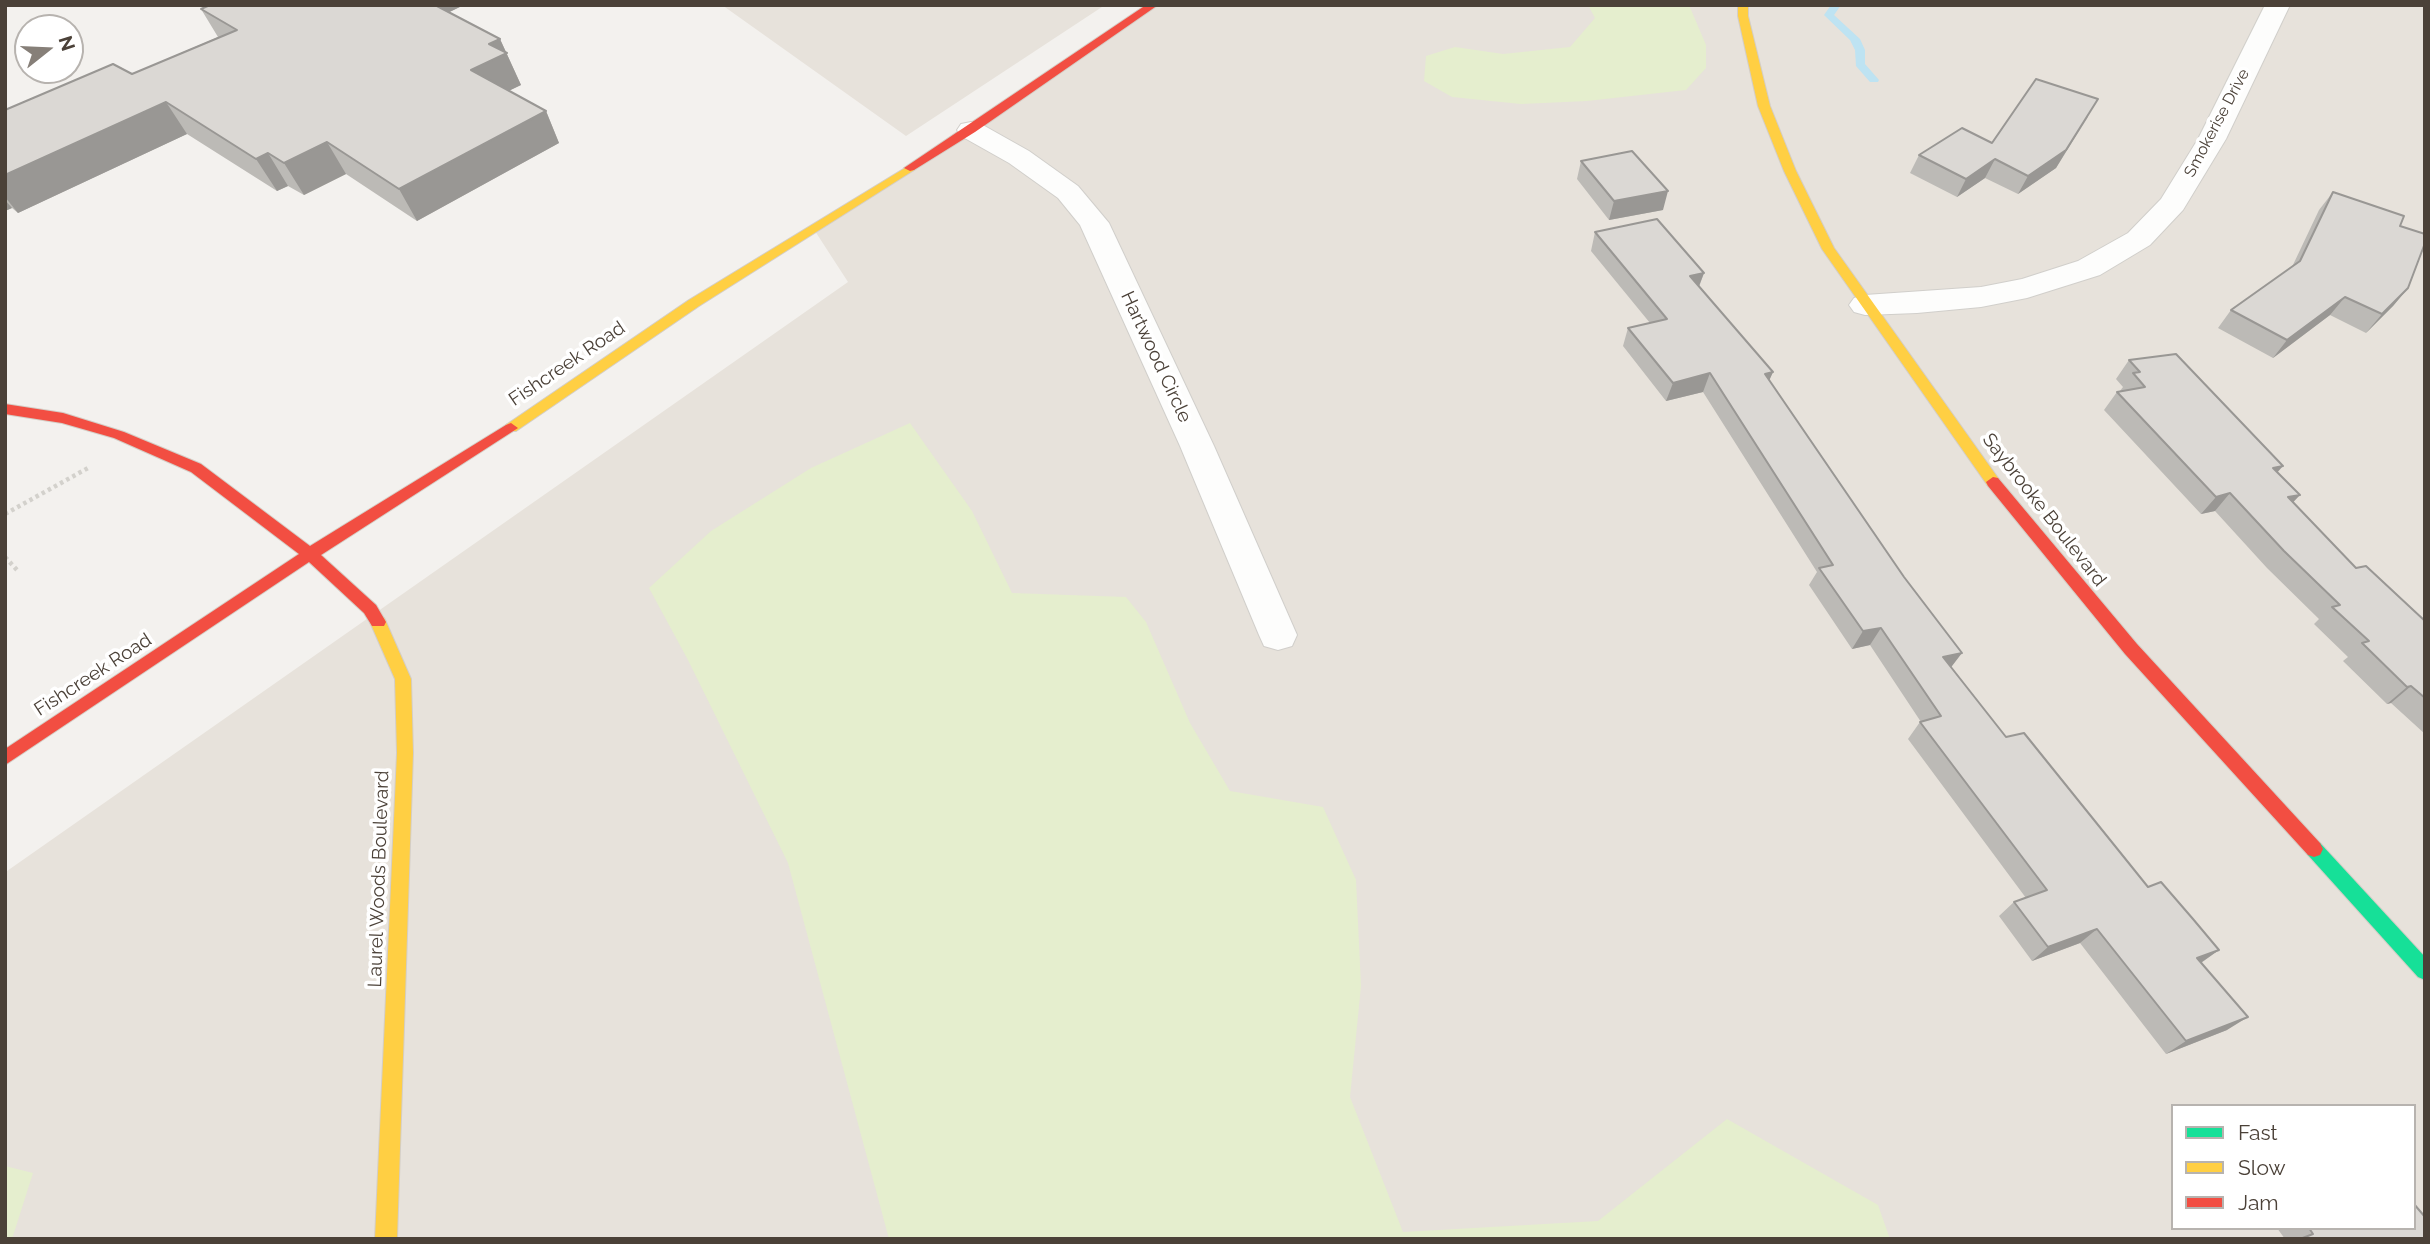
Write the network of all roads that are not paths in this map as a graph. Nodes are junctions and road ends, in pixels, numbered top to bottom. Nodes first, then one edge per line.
1 (1153, 5) edge
2 (1743, 5) edge
3 (2278, 5) edge
4 (971, 130) junction
5 (1865, 305) junction
6 (5, 409) edge
7 (310, 554) junction
8 (1278, 635) dead end
9 (5, 758) edge
10 (2425, 971) edge
11 (386, 1239) edge

1 - 4 street, Fishcreek Road
2 - 5 street, Saybrooke Boulevard
3 - 5 street, Smokerise Drive
4 - 7 street, Fishcreek Road
4 - 8 street, Hartwood Circle
5 - 10 street, Saybrooke Boulevard
6 - 7 street, Laurel Woods Boulevard
7 - 9 street, Fishcreek Road
7 - 11 street, Laurel Woods Boulevard

